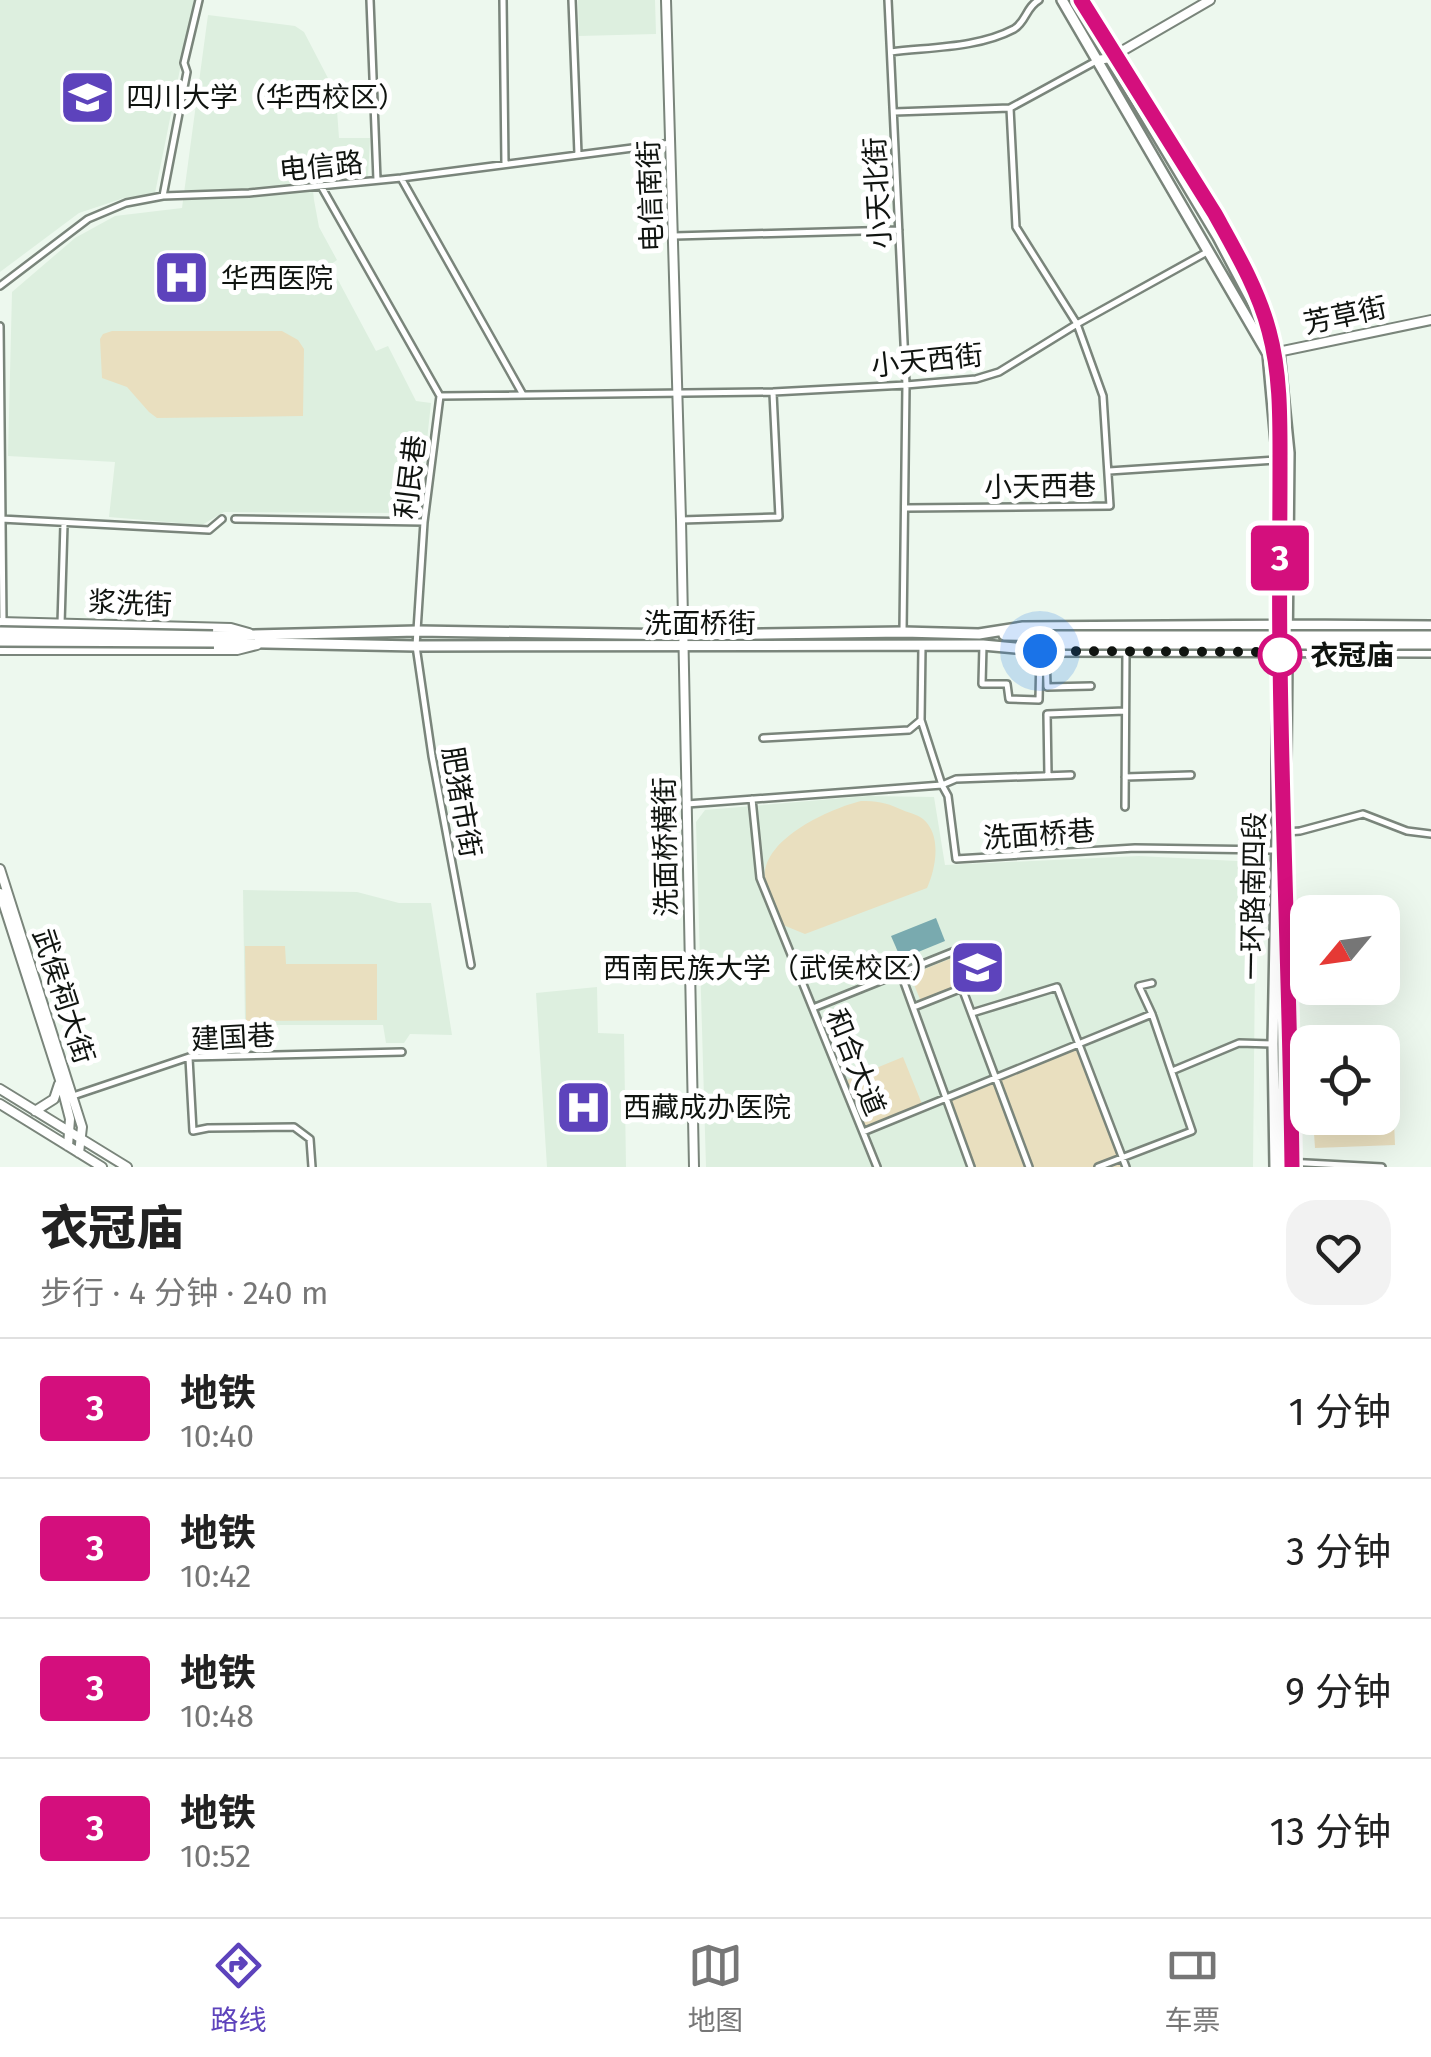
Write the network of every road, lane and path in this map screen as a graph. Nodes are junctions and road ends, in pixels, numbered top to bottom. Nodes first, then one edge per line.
1 (199, 0) edge
2 (370, 0) edge
3 (503, 0) edge
4 (572, 0) edge
5 (666, 0) edge
6 (888, 0) edge
7 (1038, 0) edge
8 (1062, 0) edge
9 (1076, 0) edge
10 (1210, 0) edge
11 (891, 52) junction
12 (1110, 58) junction
13 (1098, 60) junction
14 (1010, 108) junction
15 (894, 112) junction
16 (671, 143) junction
17 (578, 154) junction
18 (505, 164) junction
19 (402, 178) junction
20 (378, 180) junction
21 (320, 186) junction
22 (163, 196) junction
23 (899, 230) junction
24 (674, 236) junction
25 (1209, 250) junction
26 (0, 286) edge
27 (1431, 320) edge
28 (1077, 324) junction
29 (0, 326) edge
30 (1273, 353) junction
31 (906, 385) junction
32 (677, 391) junction
33 (773, 392) junction
34 (523, 394) junction
35 (440, 396) junction
36 (1276, 460) dead end
37 (1108, 471) junction
38 (906, 508) junction
39 (1, 519) edge
40 (222, 519) dead end
41 (235, 519) dead end
42 (682, 520) junction
43 (424, 522) junction
44 (64, 524) junction
45 (61, 624) junction
46 (1277, 625) junction
47 (1289, 625) junction
48 (1, 626) edge
49 (1431, 626) edge
50 (417, 631) junction
51 (903, 632) junction
52 (979, 634) junction
53 (1431, 636) edge
54 (214, 639) junction
55 (260, 640) junction
56 (684, 640) junction
57 (1431, 644) edge
58 (984, 645) junction
59 (1047, 645) junction
60 (416, 646) junction
61 (922, 646) junction
62 (1, 647) edge
63 (1126, 652) junction
64 (1277, 652) junction
65 (1431, 652) edge
66 (1289, 653) junction
67 (1092, 686) dead end
68 (1126, 712) junction
69 (921, 720) junction
70 (764, 738) dead end
71 (1191, 774) dead end
72 (1071, 775) dead end
73 (1048, 776) junction
74 (1125, 776) junction
75 (942, 785) junction
76 (752, 799) junction
77 (687, 804) junction
78 (1125, 806) dead end
79 (1287, 832) junction
80 (1431, 834) edge
81 (1276, 850) junction
82 (0, 869) edge
83 (0, 893) edge
84 (955, 952) dead end
85 (471, 965) dead end
86 (901, 974) junction
87 (1152, 983) dead end
88 (914, 1007) junction
89 (813, 1008) junction
90 (972, 1013) junction
91 (1152, 1014) junction
92 (1080, 1044) junction
93 (1273, 1044) junction
94 (402, 1052) dead end
95 (190, 1057) junction
96 (1171, 1072) junction
97 (994, 1077) junction
98 (60, 1080) junction
99 (0, 1089) edge
100 (73, 1096) junction
101 (946, 1097) junction
102 (0, 1104) edge
103 (35, 1110) junction
104 (70, 1131) junction
105 (863, 1132) junction
106 (82, 1138) junction
107 (1278, 1144) junction
108 (68, 1146) junction
109 (79, 1153) junction
110 (1122, 1158) junction
111 (1285, 1165) edge
112 (102, 1167) edge
113 (127, 1167) edge
114 (312, 1167) edge
115 (694, 1167) edge
116 (878, 1167) edge
117 (972, 1167) edge
118 (1030, 1167) edge
119 (1098, 1167) edge
120 (1126, 1167) edge
121 (1271, 1167) edge
122 (1382, 1167) edge

1 - 22 street
2 - 20 street
3 - 18 street
4 - 17 street
5 - 16 street, 电信南街
6 - 11 street, 小天北街
7 - 11 street
8 - 13 main road
9 - 12 main road
10 - 12 street
11 - 15 street, 小天北街
12 - 13 street
12 - 30 main road
13 - 14 street
13 - 25 main road
14 - 15 street
14 - 28 street, 小天西巷
15 - 23 street, 小天北街
16 - 17 street, 电信路
16 - 24 street, 电信南街
17 - 18 street, 电信路
18 - 19 street, 电信路
19 - 20 street, 电信路
19 - 34 street
20 - 21 street, 电信路
21 - 22 street, 电信路
21 - 35 street
22 - 26 street, 电信路
23 - 24 street
23 - 31 street, 小天北街
24 - 32 street, 电信南街
25 - 28 street, 小天西街
25 - 30 main road
27 - 30 street, 芳草街
28 - 31 street, 小天西街
28 - 37 street, 小天西巷
29 - 39 street
30 - 46 main road, 一环路南四段
30 - 47 main road, 一环路南四段
31 - 33 street, 小天西街
31 - 38 street, 小天北街
32 - 33 street, 小天西街
32 - 34 street, 小天西街
32 - 42 street, 电信南街
33 - 42 street
34 - 35 street
35 - 43 street, 利民巷
36 - 37 street
37 - 38 street, 小天西巷
38 - 51 street, 小天北街
39 - 44 street
39 - 48 street
40 - 44 street
41 - 43 street
42 - 56 street, 洗面桥横街
43 - 50 street, 利民巷
44 - 45 street
45 - 48 street, 浆洗街
45 - 55 street, 浆洗街
46 - 47 main road, 洗面桥街
46 - 52 main road, 洗面桥街
46 - 64 main road, 一环路南四段
47 - 49 main road, 洗面桥街
47 - 66 main road, 一环路南四段
48 - 54 main road, bridge
48 - 62 street
50 - 55 main road, 浆洗街
50 - 56 main road, 洗面桥街
50 - 60 street, 利民巷
51 - 52 main road, 洗面桥街
51 - 56 main road, 洗面桥街
52 - 59 main road, 洗面桥街
53 - 59 main road, bridge
54 - 55 main road, 浆洗街
54 - 62 main road, bridge
55 - 60 main road, 浆洗街
55 - 62 street, 浆洗街
56 - 60 main road, 洗面桥街
56 - 61 main road, 洗面桥街
56 - 77 street, 洗面桥横街
57 - 59 main road, bridge
58 - 59 main road, 洗面桥街
58 - 59 street
58 - 61 main road, 洗面桥街
59 - 63 main road, 洗面桥街
59 - 67 street
60 - 85 street, 肥猪市街
61 - 69 street
63 - 64 main road, 洗面桥街
63 - 68 street
64 - 66 main road, 洗面桥街
64 - 81 main road, 一环路南四段
65 - 66 main road, 洗面桥街
66 - 79 main road, 一环路南四段
68 - 73 street
68 - 74 street
69 - 70 street
69 - 75 street
71 - 74 street
72 - 73 street
73 - 75 street
74 - 78 street
75 - 76 street
75 - 81 street, 洗面桥巷
76 - 77 street
76 - 89 street, 和合大道
77 - 115 street, 洗面桥横街
79 - 80 street
79 - 107 main road, 一环路南四段
81 - 93 main road, 一环路南四段
82 - 100 street, 武侯祠大街
83 - 98 street, 武侯祠大街
84 - 86 street
86 - 88 street
86 - 89 street
87 - 91 street
88 - 90 street
88 - 101 street
89 - 105 street, 和合大道
90 - 92 street
90 - 97 street
91 - 92 street
91 - 96 street
92 - 97 street
92 - 110 street
93 - 96 street
93 - 107 main road, 一环路南四段
94 - 95 street, 建国巷
95 - 100 street, 建国巷
95 - 114 street
96 - 110 street
97 - 101 street
97 - 118 street
98 - 103 street
98 - 104 street, 武侯祠大街
99 - 103 street
100 - 106 street, 武侯祠大街
101 - 105 street
101 - 117 street
102 - 108 street
103 - 104 street
104 - 106 street
104 - 108 street, 武侯祠大街
105 - 116 street, 和合大道
106 - 109 street, 武侯祠大街
106 - 113 street
107 - 111 main road
107 - 121 main road
108 - 109 street
109 - 112 street
110 - 119 street
110 - 120 street
111 - 122 street

